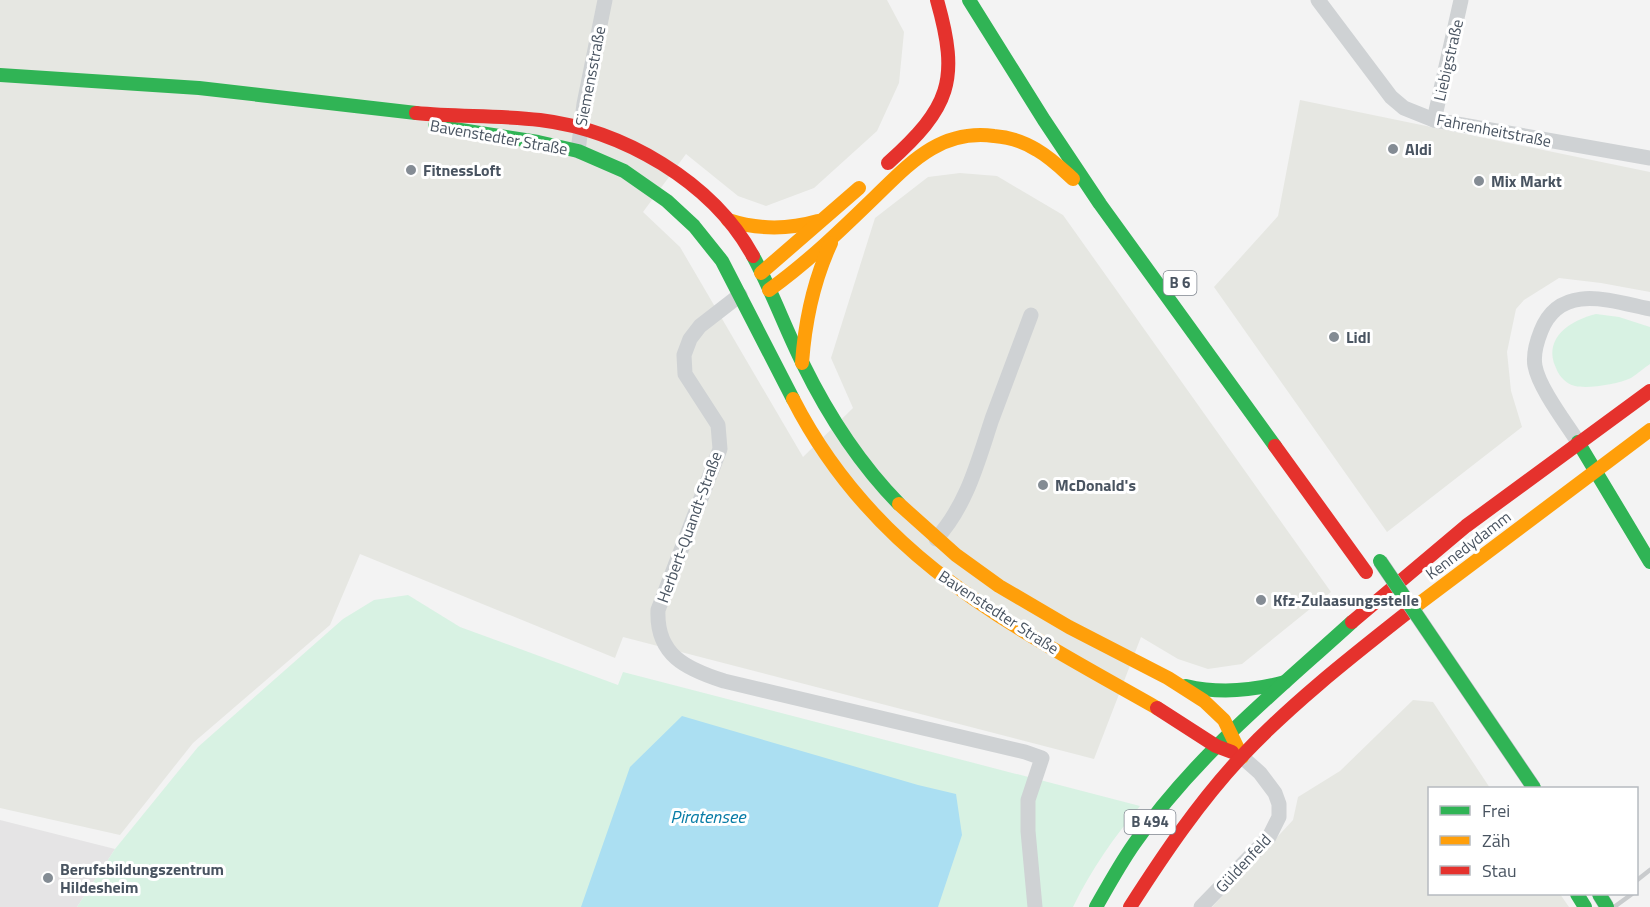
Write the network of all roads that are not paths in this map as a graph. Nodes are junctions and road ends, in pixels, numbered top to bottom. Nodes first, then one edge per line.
1 (605, 0) edge
2 (937, 0) edge
3 (969, 0) edge
4 (1318, 0) edge
5 (1461, 0) edge
6 (0, 75) edge
7 (270, 98) junction
8 (1434, 120) junction
9 (580, 128) junction
10 (578, 152) junction
11 (1650, 158) edge
12 (1100, 204) junction
13 (728, 220) junction
14 (822, 220) junction
15 (836, 234) junction
16 (754, 287) junction
17 (1650, 309) edge
18 (1031, 315) dead end
19 (802, 363) junction
20 (1650, 391) edge
21 (1650, 430) edge
22 (1578, 442) junction
23 (1595, 470) junction
24 (936, 538) junction
25 (1376, 556) dead end
26 (1650, 562) edge
27 (1406, 627) dead end
28 (1286, 682) junction
29 (1175, 683) junction
30 (1231, 731) junction
31 (1216, 746) junction
32 (1242, 757) junction
33 (1533, 787) edge
34 (1035, 907) edge
35 (1096, 907) edge
36 (1130, 907) edge
37 (1201, 907) edge

1 - 9 street, Siemensstraße
2 - 14 main road
3 - 12 main road, B 6
4 - 8 street, Fahrenheitstraße
5 - 8 street, Liebigstraße
6 - 7 main road, Bavenstedter Straße
7 - 9 main road, Bavenstedter Straße
7 - 10 main road, Bavenstedter Straße
8 - 11 street, Fahrenheitstraße
9 - 10 street, Siemensstraße
9 - 13 main road, Bavenstedter Straße
10 - 16 main road, Bavenstedter Straße
12 - 15 main road
12 - 27 main road, B 6
13 - 14 main road
13 - 16 main road, Bavenstedter Straße
14 - 16 main road
15 - 16 main road
15 - 19 main road
16 - 19 main road, Bavenstedter Straße
16 - 31 main road, Bavenstedter Straße
16 - 34 street, Herbert-Quandt-Straße
17 - 22 street
18 - 24 street
19 - 24 main road, Bavenstedter Straße
20 - 22 main road, Kennedydamm
21 - 23 main road, Kennedydamm
22 - 23 main road
22 - 28 main road, Kennedydamm / B 494
23 - 26 main road
23 - 32 main road, Kennedydamm / B 494
24 - 29 main road, Bavenstedter Straße
25 - 33 main road, bridge
28 - 29 main road
28 - 30 main road, Kennedydamm / B 494
29 - 30 main road, Bavenstedter Straße
30 - 31 main road, Kennedydamm / B 494
30 - 32 main road, Bavenstedter Straße
31 - 32 main road, Bavenstedter Straße
31 - 35 main road, B 494
32 - 36 main road, Kennedydamm / B 494
32 - 37 street, Güldenfeld

